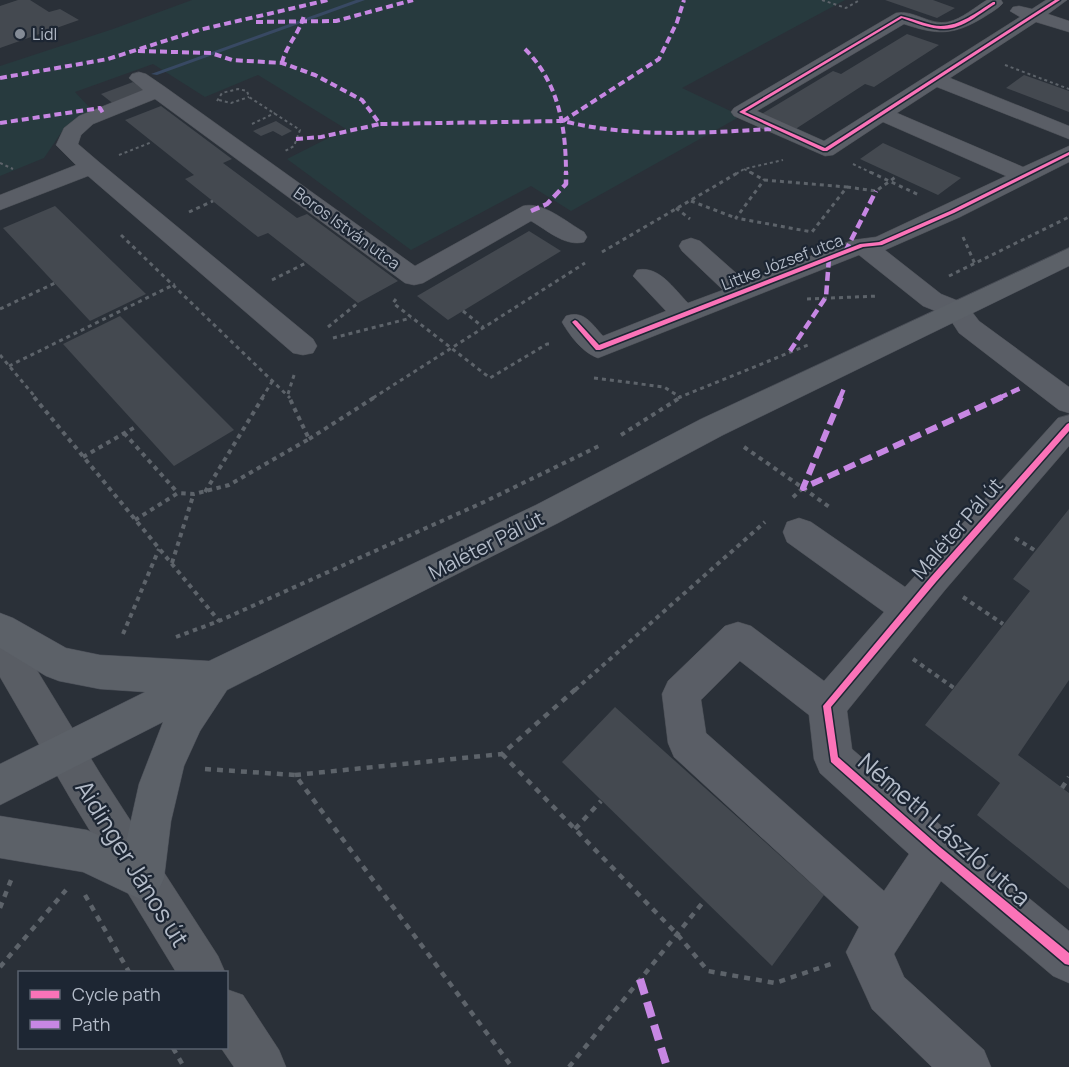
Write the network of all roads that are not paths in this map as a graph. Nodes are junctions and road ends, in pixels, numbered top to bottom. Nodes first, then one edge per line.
1 (1058, 0) edge
2 (989, 1) edge
3 (1033, 16) junction
4 (1069, 27) edge
5 (139, 78) dead end
6 (935, 79) junction
7 (158, 92) junction
8 (882, 113) junction
9 (1069, 133) edge
10 (1069, 153) edge
11 (91, 166) junction
12 (1024, 176) junction
13 (0, 203) edge
14 (575, 237) dead end
15 (862, 245) junction
16 (691, 246) dead end
17 (1069, 256) edge
18 (646, 276) dead end
19 (741, 292) junction
20 (957, 310) junction
21 (684, 314) junction
22 (575, 322) dead end
23 (303, 346) road end
24 (1069, 402) edge
25 (1069, 426) edge
26 (792, 518) road end
27 (909, 609) junction
28 (0, 628) edge
29 (0, 643) edge
30 (213, 679) junction
31 (827, 706) junction
32 (65, 752) junction
33 (0, 786) edge
34 (0, 837) edge
35 (937, 850) junction
36 (142, 878) junction
37 (878, 938) junction
38 (1069, 960) edge
39 (201, 971) edge
40 (228, 1015) edge
41 (262, 1067) edge
42 (967, 1067) edge

1 - 3 street
2 - 3 street
2 - 8 street
3 - 4 street
3 - 6 street
5 - 7 street, Boros István utca
6 - 8 street
6 - 9 street
7 - 11 street
7 - 14 street, Boros István utca
8 - 12 street
10 - 12 street, Littke József utca
11 - 13 street
11 - 23 street
12 - 15 street, Littke József utca
15 - 19 street, Littke József utca
15 - 20 street
16 - 19 street
17 - 20 main road, Maléter Pál út
18 - 21 street
19 - 21 street, Littke József utca
20 - 24 street
20 - 30 main road, Maléter Pál út
21 - 22 street, Littke József utca
25 - 27 street, Maléter Pál út
26 - 27 street
27 - 31 street, Maléter Pál út
28 - 30 main road
29 - 32 street, Aidinger János út
30 - 32 main road, Maléter Pál út
30 - 36 main road
31 - 35 street, Németh László utca
31 - 37 street
32 - 33 main road, Maléter Pál út
32 - 36 street, Aidinger János út
34 - 36 main road
35 - 37 street
35 - 38 street, Németh László utca
36 - 39 street, Aidinger János út
37 - 42 street
40 - 41 street

